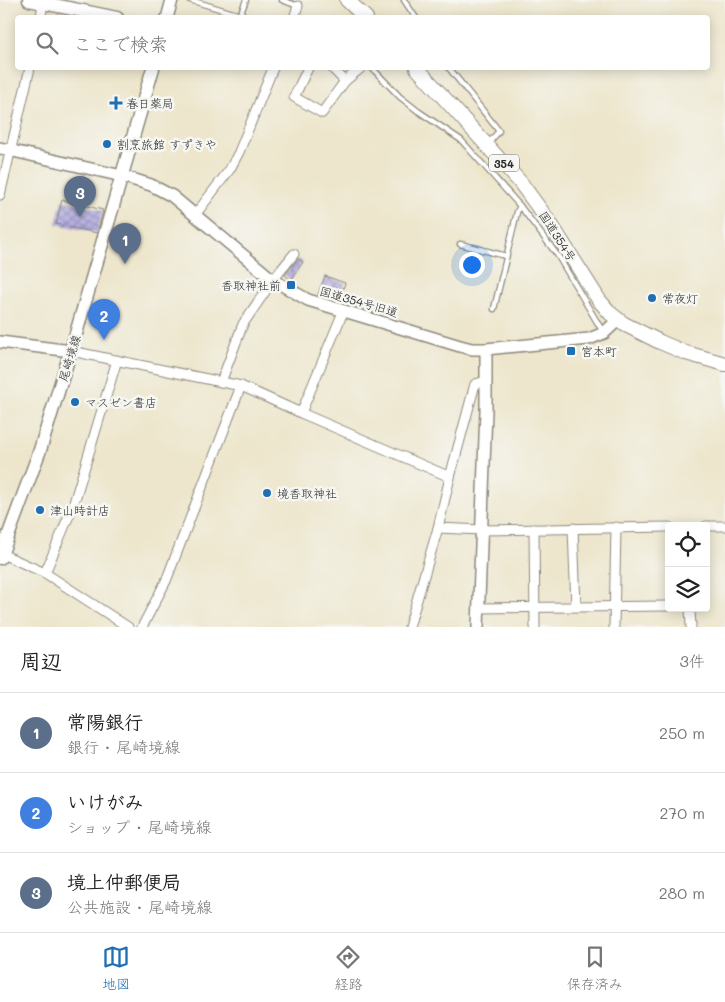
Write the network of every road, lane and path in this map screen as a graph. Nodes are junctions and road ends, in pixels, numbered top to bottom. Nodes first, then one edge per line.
1 (29, 0) edge
2 (172, 0) edge
3 (190, 0) edge
4 (246, 0) edge
5 (282, 0) edge
6 (347, 0) edge
7 (404, 0) edge
8 (43, 1) edge
9 (298, 6) joint
10 (41, 15) edge
11 (104, 15) edge
12 (169, 15) edge
13 (295, 15) edge
14 (363, 15) edge
15 (414, 15) edge
16 (29, 70) edge
17 (152, 70) edge
18 (272, 70) edge
19 (307, 70) edge
20 (334, 70) edge
21 (359, 70) edge
22 (374, 70) edge
23 (420, 70) edge
24 (451, 70) edge
25 (345, 81) junction
26 (488, 145) junction
27 (5, 148) edge
28 (122, 176) junction
29 (0, 195) edge
30 (520, 206) junction
31 (195, 215) junction
32 (460, 244) dead end
33 (294, 254) dead end
34 (506, 256) junction
35 (274, 280) junction
36 (494, 310) dead end
37 (342, 312) junction
38 (618, 320) junction
39 (604, 334) junction
40 (0, 342) edge
41 (486, 349) junction
42 (71, 351) junction
43 (117, 360) junction
44 (725, 364) edge
45 (486, 381) junction
46 (221, 382) junction
47 (241, 386) junction
48 (301, 413) junction
49 (450, 477) junction
50 (710, 526) edge
51 (725, 526) edge
52 (616, 527) junction
53 (665, 527) edge
54 (438, 528) junction
55 (573, 528) junction
56 (534, 529) junction
57 (482, 530) junction
58 (1, 556) edge
59 (46, 573) junction
60 (615, 606) junction
61 (665, 606) edge
62 (535, 607) junction
63 (576, 607) junction
64 (479, 608) junction
65 (690, 612) edge
66 (128, 627) edge
67 (142, 627) edge
68 (409, 627) edge
69 (478, 627) edge
70 (535, 627) edge
71 (614, 627) edge
72 (690, 627) edge

1 - 8 main road
2 - 12 street
3 - 4 lane
5 - 9 lane
6 - 14 highway
7 - 15 lane
8 - 10 street
8 - 11 main road
9 - 13 street
16 - 27 street
17 - 28 main road, 尾崎境線
18 - 31 street
19 - 25 street
20 - 25 street
21 - 25 street
22 - 30 lane
23 - 26 highway, 国道354号 / 354
24 - 26 lane
26 - 38 highway, 国道354号 / 354
27 - 28 street, 国道354号旧道
27 - 29 street
28 - 31 street, 国道354号旧道
28 - 42 main road, 尾崎境線
30 - 34 lane
30 - 39 lane
31 - 35 street, 国道354号旧道
32 - 34 lane
33 - 35 street
34 - 36 lane
35 - 37 street, 国道354号旧道
35 - 46 street
37 - 41 street, 国道354号旧道
37 - 48 street
38 - 39 street
38 - 44 highway, 国道354号 / 354
39 - 41 street, 国道354号旧道
40 - 42 street
41 - 45 street
42 - 43 street
42 - 58 main road, 尾崎境線
43 - 46 street
43 - 59 street
45 - 49 street
45 - 57 street
46 - 47 street
47 - 48 street
47 - 67 street
48 - 49 street
49 - 54 street
50 - 51 street
52 - 53 street
52 - 55 street
52 - 60 street
54 - 57 street
54 - 68 street
55 - 56 street
55 - 63 street
56 - 57 street
56 - 62 street
57 - 64 street
58 - 59 street
59 - 66 street
60 - 61 street
60 - 63 street
60 - 71 street
62 - 63 street
62 - 64 street
62 - 70 street
64 - 69 street
65 - 72 street

